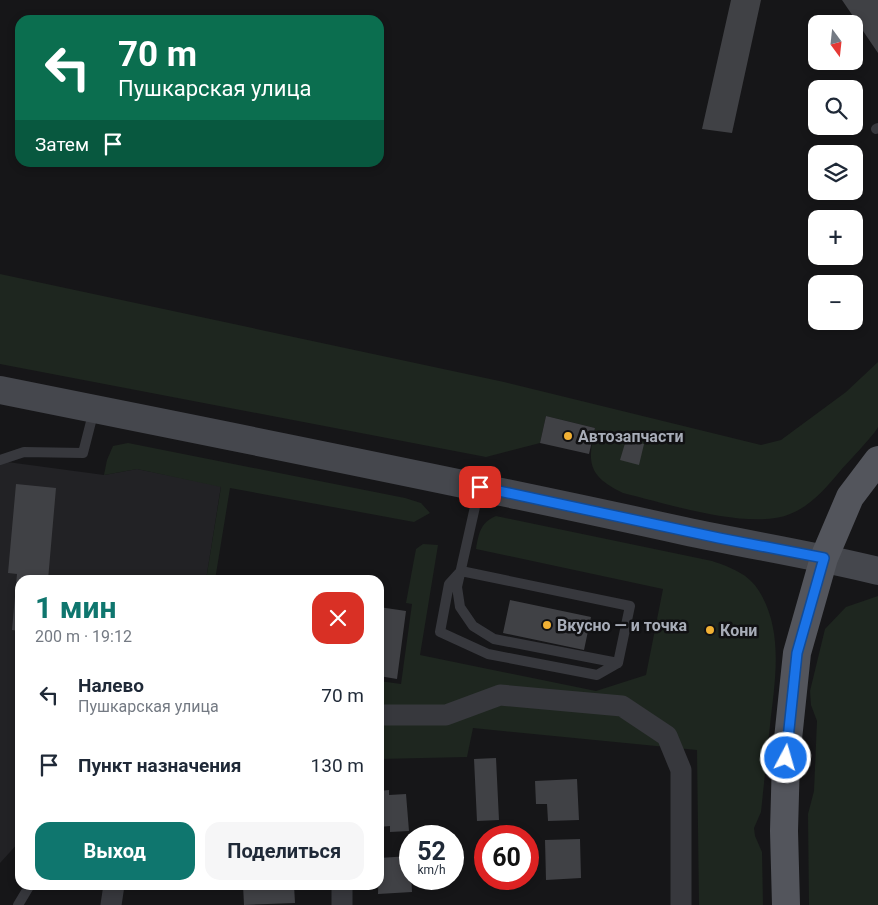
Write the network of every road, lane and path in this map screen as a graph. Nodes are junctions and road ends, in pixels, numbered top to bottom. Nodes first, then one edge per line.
1 (0, 390) edge
2 (95, 409) junction
3 (0, 460) edge
4 (878, 460) edge
5 (480, 487) junction
6 (824, 558) junction
7 (460, 571) junction
8 (878, 571) edge
9 (618, 663) junction
10 (384, 715) edge
11 (27, 890) edge
12 (113, 890) edge
13 (342, 890) edge
14 (18, 905) edge
15 (111, 905) edge
16 (342, 905) edge
17 (682, 905) edge
18 (786, 905) edge

1 - 2 main road
2 - 3 lane
2 - 5 main road
4 - 6 main road
5 - 6 main road
5 - 7 lane
6 - 8 main road
6 - 18 main road
7 - 9 lane
7 - 9 lane
7 - 9 lane
10 - 17 street
11 - 14 lane
12 - 15 street
13 - 16 street

